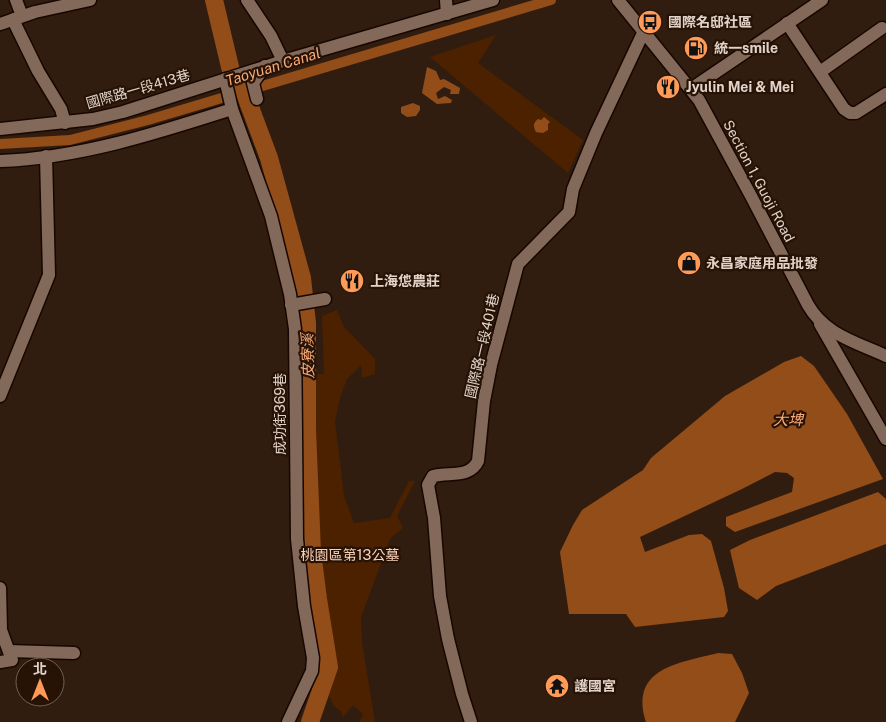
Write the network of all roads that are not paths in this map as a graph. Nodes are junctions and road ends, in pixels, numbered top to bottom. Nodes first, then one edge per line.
1 (16, 0) edge
2 (90, 0) edge
3 (246, 0) edge
4 (446, 0) edge
5 (493, 0) edge
6 (618, 0) edge
7 (822, 0) edge
8 (447, 14) junction
9 (18, 17) junction
10 (787, 23) junction
11 (0, 24) edge
12 (882, 28) dead end
13 (644, 32) junction
14 (284, 61) junction
15 (820, 72) junction
16 (252, 77) junction
17 (225, 79) junction
18 (691, 89) junction
19 (886, 94) edge
20 (257, 99) dead end
21 (232, 109) junction
22 (65, 123) junction
23 (0, 129) edge
24 (46, 156) junction
25 (0, 160) edge
26 (324, 300) dead end
27 (292, 305) junction
28 (818, 321) junction
29 (886, 356) edge
30 (0, 396) edge
31 (886, 439) edge
32 (0, 588) edge
33 (9, 651) junction
34 (74, 652) dead end
35 (0, 662) edge
36 (288, 722) edge
37 (471, 722) edge

1 - 9 street
2 - 9 street
3 - 14 street
4 - 8 street
5 - 8 street
6 - 13 street, Section 1, Guoji Road
7 - 10 street
8 - 14 street
9 - 11 street
9 - 22 street
10 - 15 street
10 - 18 street
12 - 15 street
13 - 18 street, Section 1, Guoji Road
13 - 37 street, 國際路一段401巷
14 - 16 street
15 - 19 street
16 - 17 street, 國際路一段413巷
16 - 20 street
17 - 21 street, 成功街369巷
17 - 22 street, 國際路一段413巷
18 - 28 street, Section 1, Guoji Road
21 - 24 street
21 - 27 street, 成功街369巷
22 - 23 street, 國際路一段413巷
24 - 25 street
24 - 30 street
26 - 27 street
27 - 36 street, 成功街369巷
28 - 29 street, Section 1, Guoji Road
28 - 31 street
32 - 33 street
33 - 34 street
33 - 35 street

